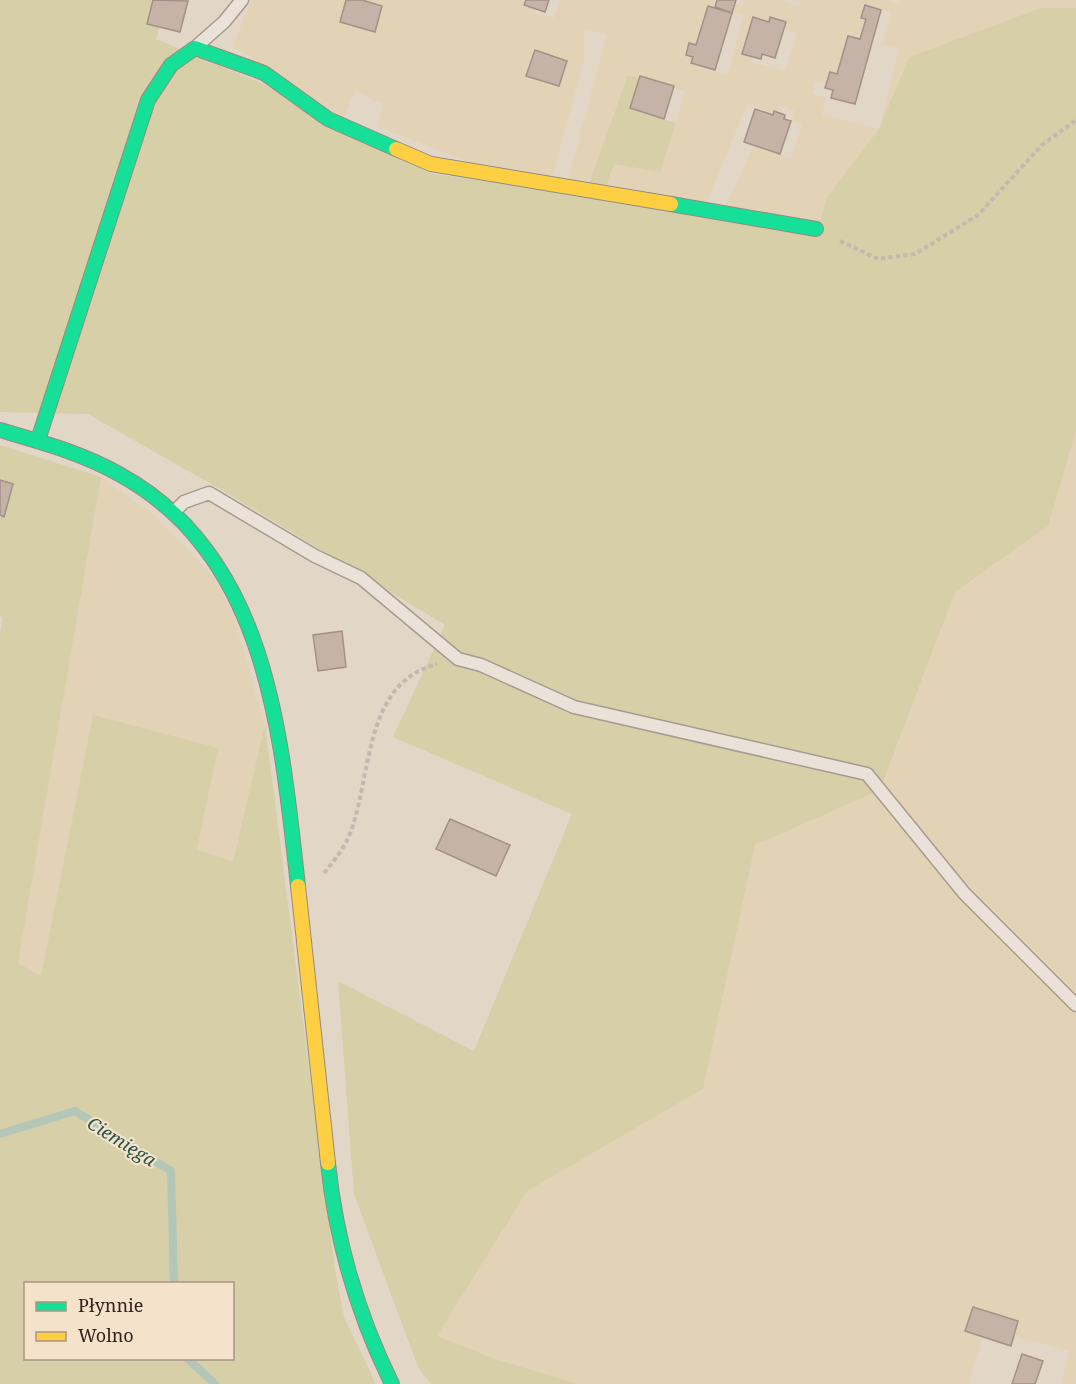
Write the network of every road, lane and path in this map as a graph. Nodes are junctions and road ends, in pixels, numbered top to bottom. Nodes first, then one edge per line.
1 (242, 0) edge
2 (195, 48) junction
3 (1076, 120) edge
4 (816, 230) joint
5 (0, 430) edge
6 (38, 440) junction
7 (173, 512) junction
8 (458, 659) junction
9 (300, 892) junction
10 (1076, 1005) edge
11 (392, 1384) edge

1 - 2 lane
2 - 4 street
2 - 6 street
3 - 4 path
5 - 6 street
6 - 7 street
7 - 8 lane
7 - 9 street
8 - 9 path
8 - 10 lane
9 - 11 street

